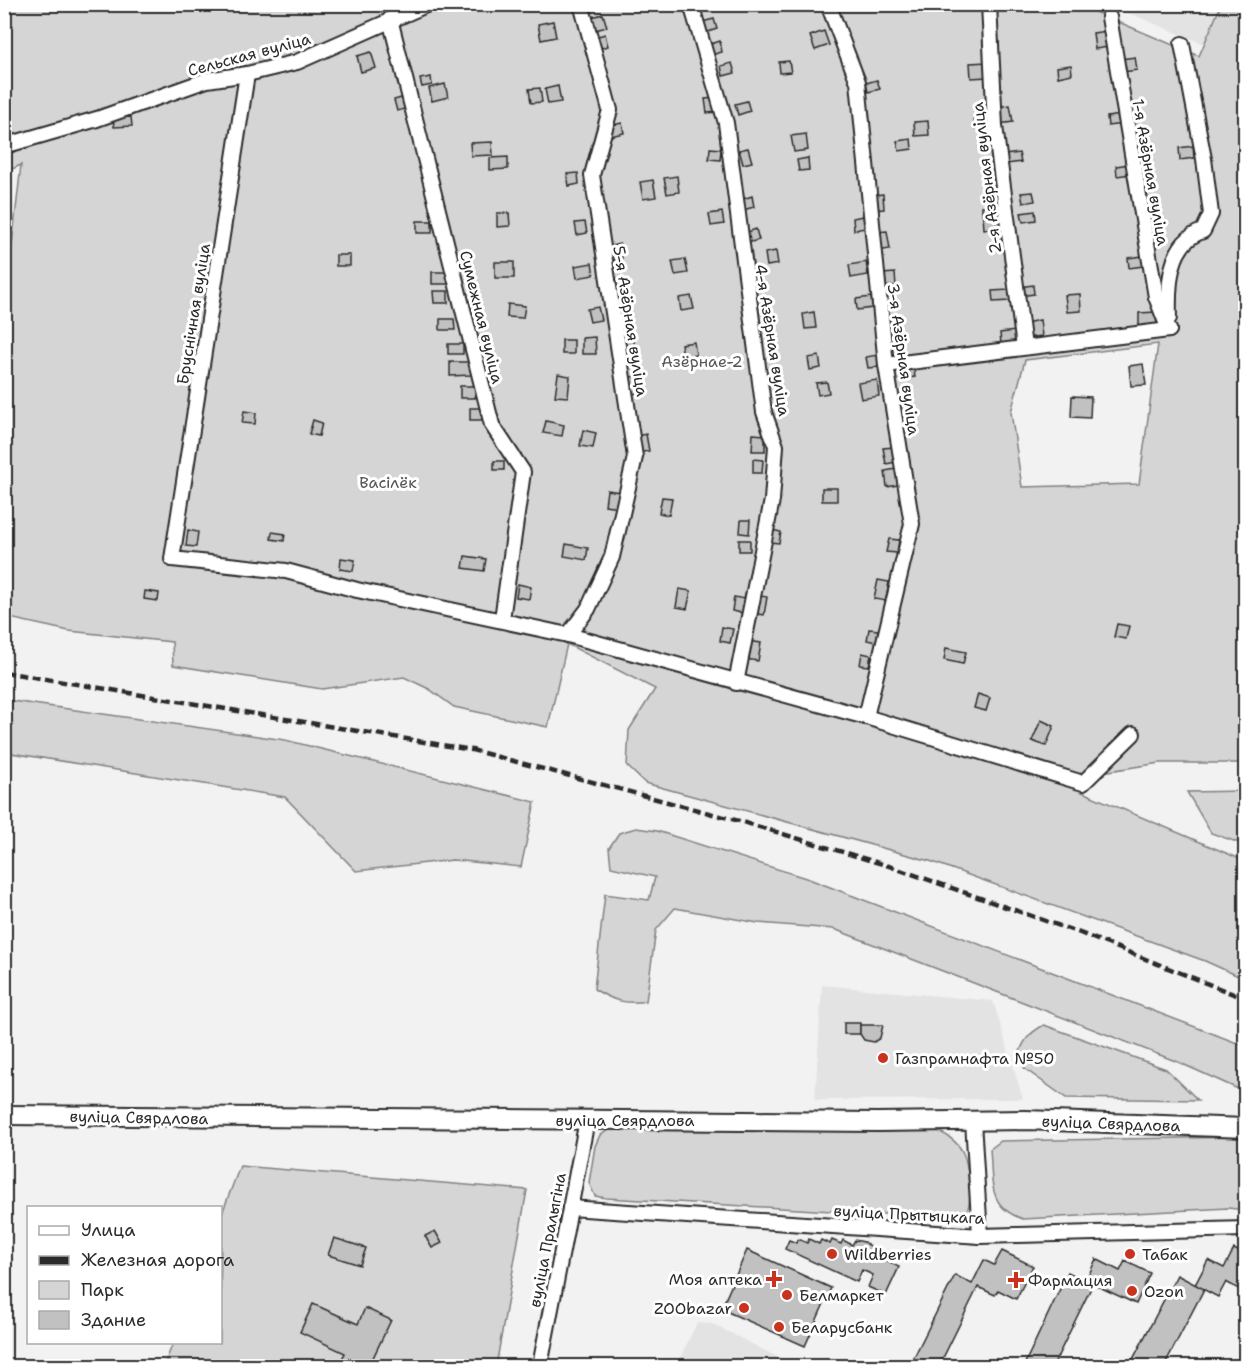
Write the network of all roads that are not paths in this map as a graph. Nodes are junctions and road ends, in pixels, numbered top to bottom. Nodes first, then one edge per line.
1 (428, 4) edge
2 (581, 4) edge
3 (691, 4) edge
4 (828, 4) edge
5 (989, 4) edge
6 (1108, 17) dead end
7 (390, 19) junction
8 (1182, 44) dead end
9 (248, 74) junction
10 (4, 147) edge
11 (1169, 330) junction
12 (1024, 347) junction
13 (886, 365) junction
14 (502, 619) junction
15 (568, 635) junction
16 (736, 683) junction
17 (866, 717) junction
18 (1133, 734) dead end
19 (4, 1115) edge
20 (587, 1120) junction
21 (973, 1121) junction
22 (1245, 1128) edge
23 (570, 1208) junction
24 (1245, 1229) edge
25 (980, 1236) junction
26 (540, 1366) edge

1 - 7 street, Сельская вуліца
2 - 15 street, 5-я Азёрная вуліца
3 - 16 street, 4-я Азёрная вуліца
4 - 13 street, 3-я Азёрная вуліца
5 - 12 street, 2-я Азёрная вуліца
6 - 11 street, 1-я Азёрная вуліца
7 - 9 street, Сельская вуліца
7 - 14 street, Сумежная вуліца
8 - 11 street
9 - 10 street, Сельская вуліца
9 - 14 street, Бруснічная вуліца
11 - 12 street
12 - 13 street
13 - 17 street, 3-я Азёрная вуліца
14 - 15 street
15 - 16 street
16 - 17 street
17 - 18 street
19 - 20 main road, вуліца Свярдлова
20 - 21 main road, вуліца Свярдлова
20 - 23 street, вуліца Пралыгіна
21 - 22 main road, вуліца Свярдлова
21 - 25 street
23 - 25 street, вуліца Прытыцкага
23 - 26 street, вуліца Пралыгіна
24 - 25 street, вуліца Прытыцкага

